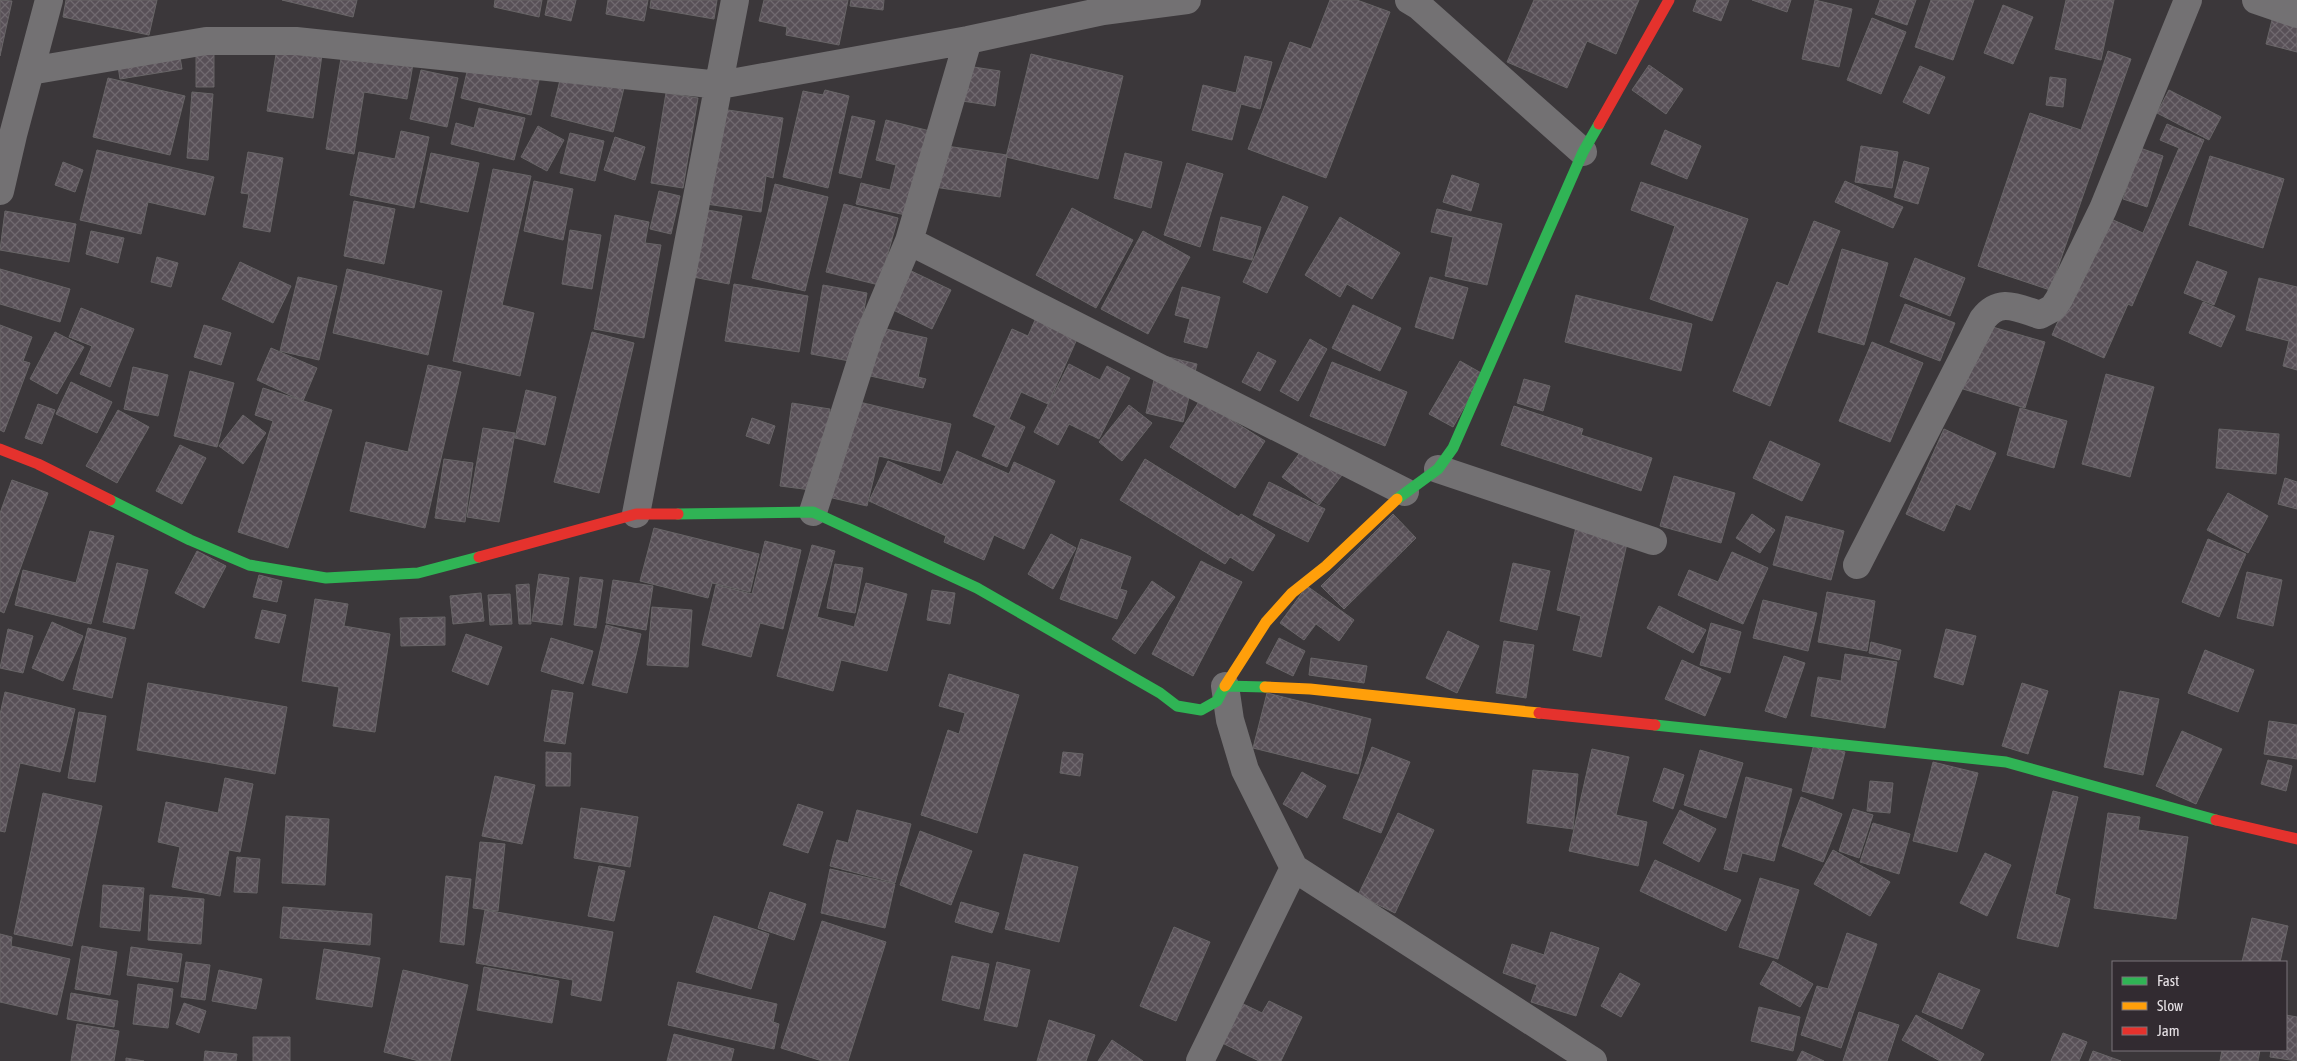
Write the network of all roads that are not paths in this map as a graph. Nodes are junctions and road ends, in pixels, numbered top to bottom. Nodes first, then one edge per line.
1 (49, 0) edge
2 (735, 0) edge
3 (1187, 0) edge
4 (1410, 0) edge
5 (1669, 0) edge
6 (2188, 0) edge
7 (2256, 0) edge
8 (2297, 14) edge
9 (968, 40) junction
10 (30, 71) junction
11 (720, 85) junction
12 (6, 133) edge
13 (1583, 152) junction
14 (0, 191) edge
15 (909, 241) junction
16 (0, 449) edge
17 (1438, 469) junction
18 (1405, 492) junction
19 (813, 512) junction
20 (636, 514) junction
21 (1653, 541) dead end
22 (1857, 565) dead end
23 (1225, 686) junction
24 (2297, 839) edge
25 (1294, 868) junction
26 (1200, 1061) edge
27 (1593, 1061) edge

1 - 10 street
2 - 11 street
3 - 9 street
4 - 13 street
5 - 13 street
6 - 22 street
7 - 8 street
9 - 11 street
9 - 15 street
10 - 11 street
10 - 12 street
11 - 20 street
12 - 14 street
13 - 17 street
15 - 18 street
15 - 19 street
16 - 20 street
17 - 18 street
17 - 21 street
18 - 23 street
19 - 20 street
19 - 23 street
23 - 24 street
23 - 25 street
25 - 26 street
25 - 27 street

